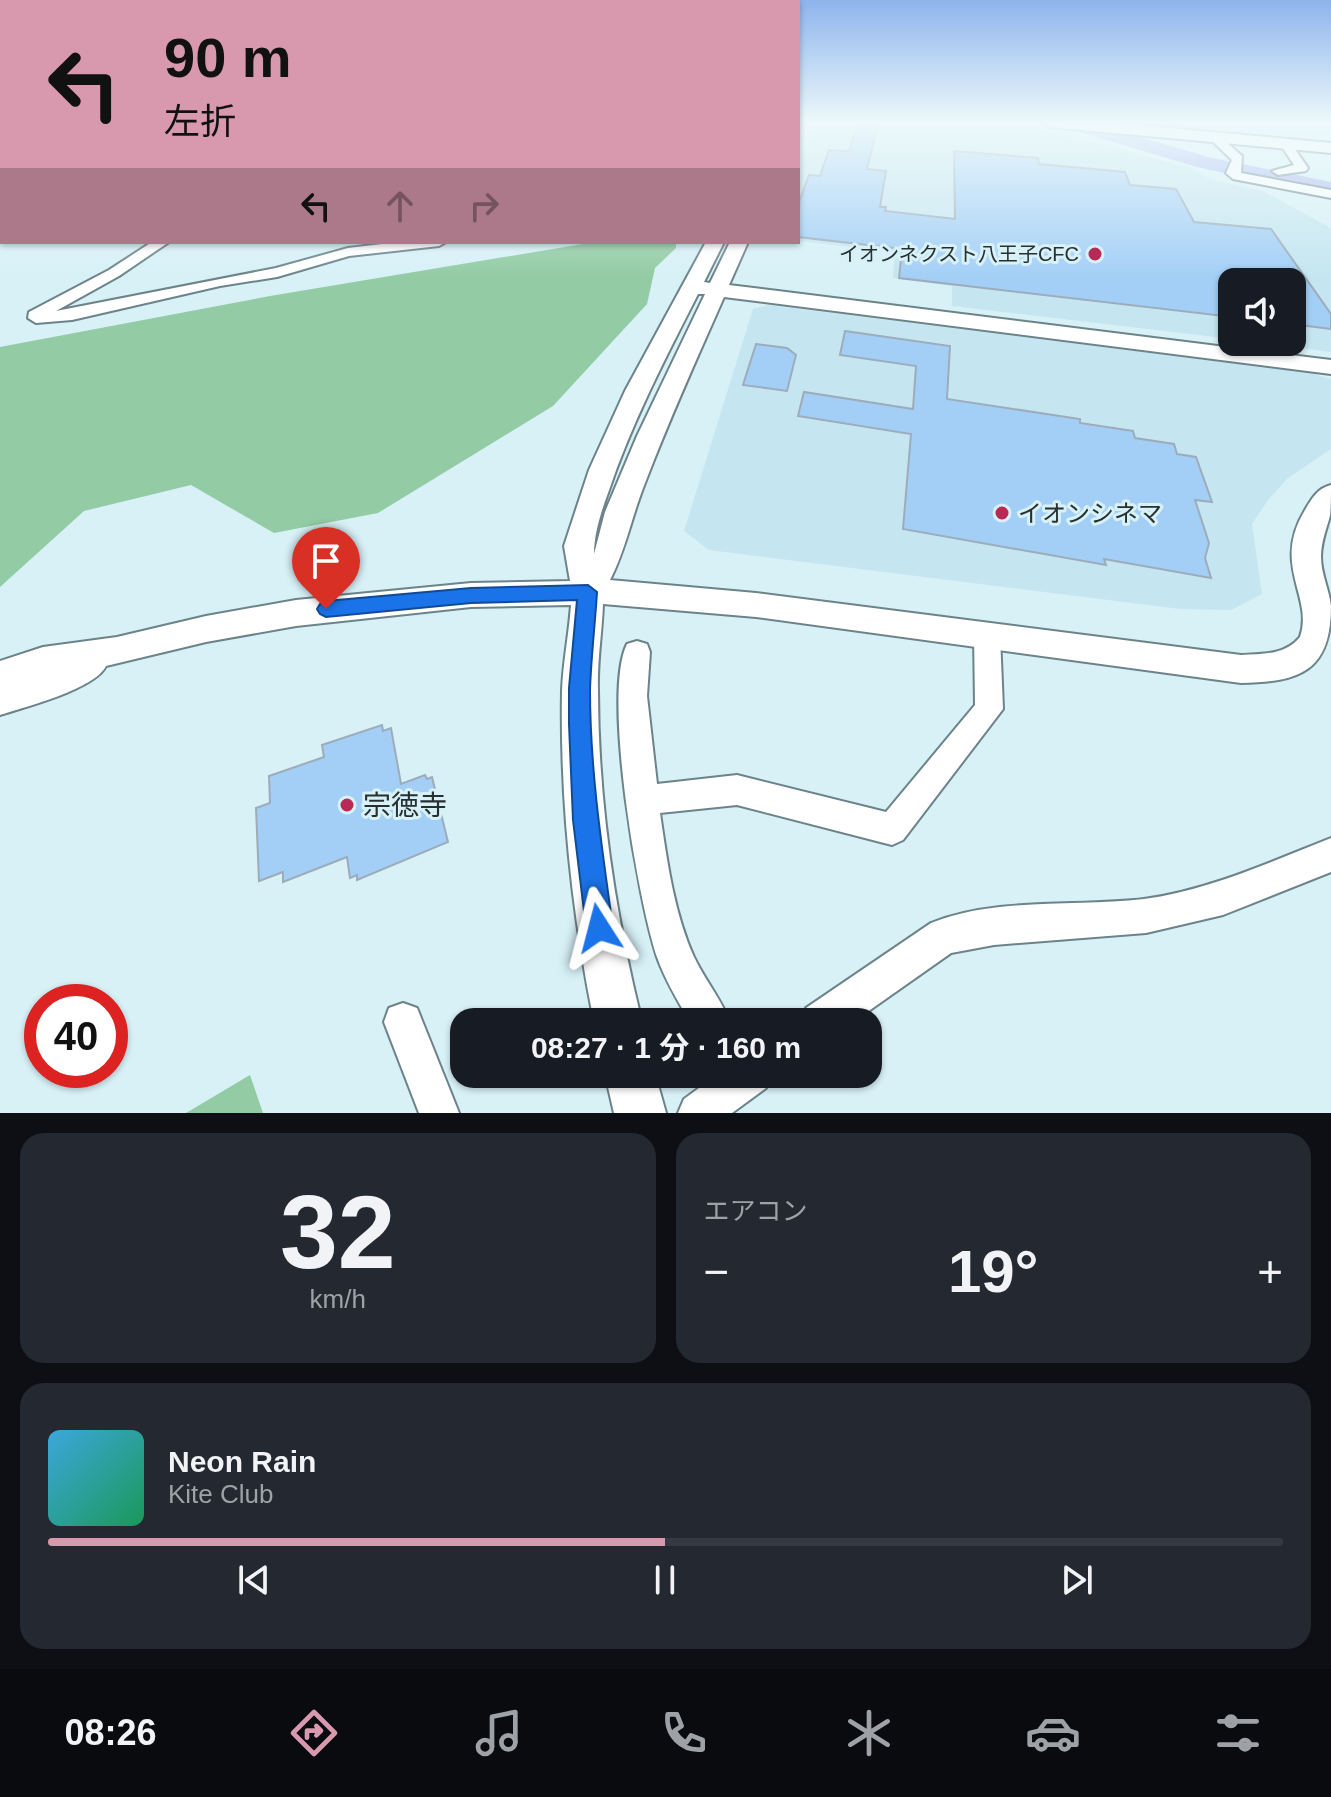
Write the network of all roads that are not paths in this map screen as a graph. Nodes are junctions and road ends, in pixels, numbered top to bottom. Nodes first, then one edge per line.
1 (1264, 174) edge
2 (1295, 174) edge
3 (1331, 180) edge
4 (1331, 194) edge
5 (159, 244) edge
6 (421, 244) edge
7 (715, 244) edge
8 (738, 244) edge
9 (705, 288) junction
10 (1331, 367) edge
11 (1327, 505) edge
12 (588, 592) junction
13 (987, 635) junction
14 (117, 651) junction
15 (637, 652) dead end
16 (0, 676) edge
17 (0, 700) edge
18 (643, 800) junction
19 (1331, 855) edge
20 (615, 1008) edge
21 (703, 1008) edge
22 (840, 1008) edge
23 (403, 1022) dead end
24 (730, 1088) edge
25 (439, 1113) edge
26 (698, 1113) edge

1 - 4 street
2 - 3 street
5 - 6 street
7 - 9 street
8 - 9 street
9 - 10 street
9 - 12 street
11 - 13 street
12 - 13 street
12 - 14 street
12 - 20 street
13 - 18 street
14 - 16 street
14 - 17 street
15 - 18 street
18 - 21 street
19 - 22 street
23 - 25 street
24 - 26 street

